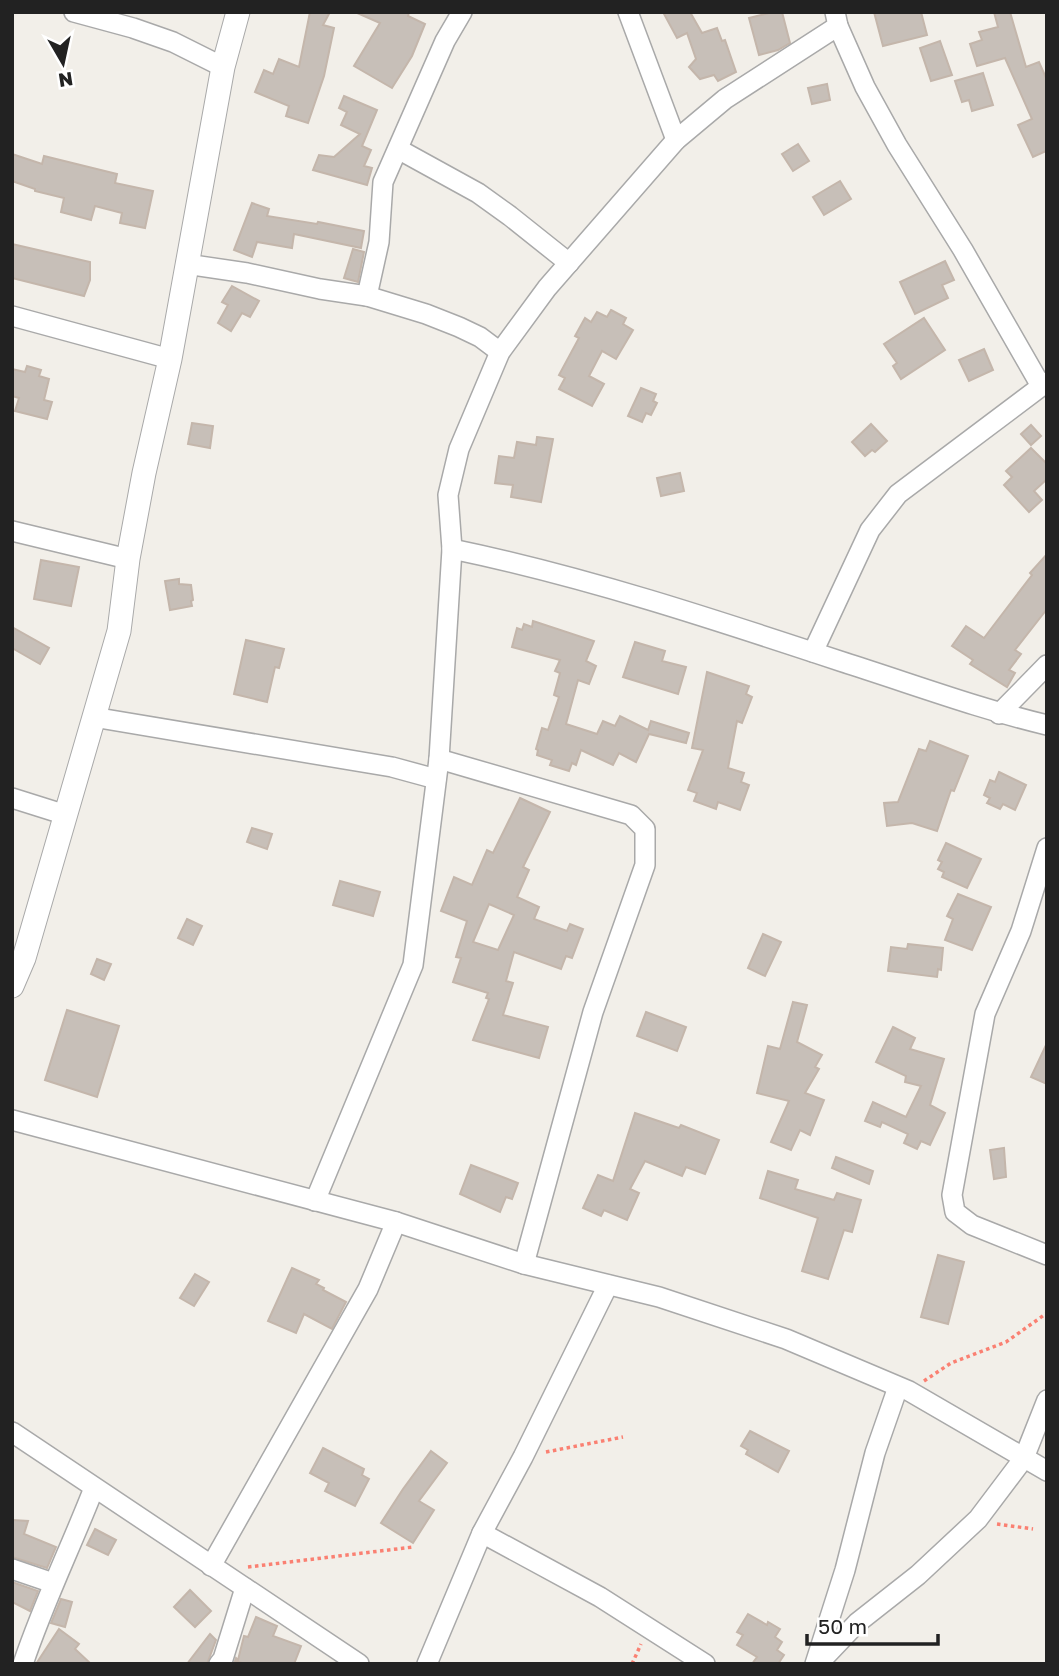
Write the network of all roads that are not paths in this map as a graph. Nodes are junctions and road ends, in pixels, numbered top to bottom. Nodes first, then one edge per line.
1 (74, 12) edge
2 (238, 12) edge
3 (462, 12) edge
4 (628, 12) edge
5 (837, 19) edge
6 (223, 67) junction
7 (676, 140) junction
8 (398, 149) junction
9 (569, 263) junction
10 (186, 264) junction
11 (367, 296) junction
12 (12, 316) edge
13 (499, 352) junction
14 (170, 359) junction
15 (1044, 384) edge
16 (12, 531) edge
17 (452, 549) junction
18 (128, 559) junction
19 (813, 652) junction
20 (1047, 664) edge
21 (999, 714) junction
22 (93, 717) junction
23 (1047, 725) edge
24 (439, 759) junction
25 (436, 779) junction
26 (12, 798) edge
27 (66, 815) junction
28 (1047, 848) edge
29 (12, 986) edge
30 (12, 1120) edge
31 (315, 1201) junction
32 (397, 1222) junction
33 (1047, 1255) edge
34 (524, 1264) junction
35 (608, 1285) junction
36 (904, 1389) junction
37 (1047, 1400) edge
38 (12, 1432) edge
39 (1024, 1458) junction
40 (1047, 1471) edge
41 (94, 1488) junction
42 (482, 1533) junction
43 (214, 1568) junction
44 (12, 1569) edge
45 (53, 1583) junction
46 (245, 1588) junction
47 (23, 1664) edge
48 (219, 1664) edge
49 (359, 1664) edge
50 (427, 1664) edge
51 (705, 1664) edge
52 (816, 1664) edge

1 - 6 street
2 - 6 street
3 - 8 street
4 - 7 street
5 - 7 street
5 - 15 street
6 - 10 street
7 - 9 street
8 - 9 street
8 - 11 street
9 - 13 street
10 - 11 street
10 - 14 street
11 - 13 street
12 - 14 street
13 - 17 street
14 - 18 street
15 - 19 street
16 - 18 street
17 - 19 street
17 - 24 street
18 - 22 street
19 - 21 street
20 - 21 street
21 - 23 street
22 - 25 street
22 - 27 street
24 - 25 street
24 - 34 street
25 - 31 street
26 - 27 street
27 - 29 street
28 - 33 street
30 - 31 street
31 - 32 street
32 - 34 street
32 - 43 street
34 - 35 street
35 - 36 street
35 - 42 street
36 - 39 street
36 - 52 street
37 - 39 street
38 - 41 street
39 - 40 street
39 - 52 street
41 - 43 street
41 - 45 street
42 - 50 street
42 - 51 street
43 - 46 street
44 - 45 street
45 - 47 street
46 - 48 street
46 - 49 street

